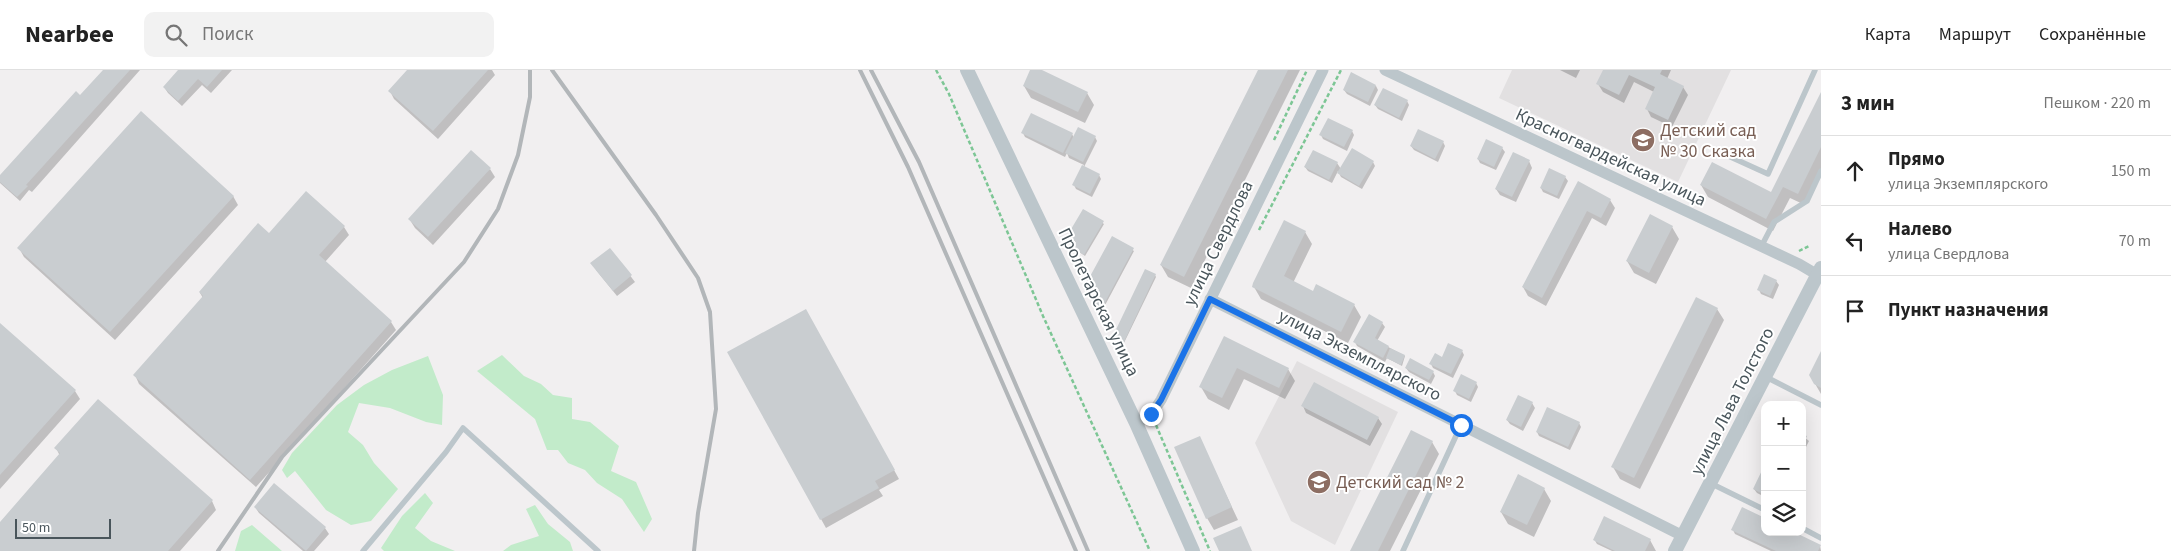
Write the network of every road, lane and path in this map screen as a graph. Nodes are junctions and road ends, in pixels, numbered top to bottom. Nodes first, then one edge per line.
1 (936, 70) edge
2 (967, 70) edge
3 (1323, 70) edge
4 (1341, 70) edge
5 (1386, 70) edge
6 (1815, 70) edge
7 (1406, 75) edge
8 (1724, 154) dead end
9 (1821, 172) edge
10 (1257, 235) dead end
11 (1760, 248) junction
12 (1820, 273) edge
13 (1210, 299) junction
14 (1766, 377) junction
15 (1821, 404) edge
16 (1151, 414) junction
17 (1136, 423) junction
18 (1461, 425) junction
19 (1710, 483) junction
20 (1761, 508) edge
21 (1806, 530) edge
22 (1683, 536) junction
23 (1821, 538) edge
24 (363, 551) edge
25 (598, 551) edge
26 (1150, 551) edge
27 (1193, 551) edge
28 (1210, 551) edge
29 (1403, 551) edge
30 (1675, 551) edge

1 - 26 path
2 - 17 street, Пролетарская улица
3 - 13 street, улица Свердлова
4 - 10 path
5 - 7 street, Красногвардейская улица
6 - 8 lane
7 - 11 street, Красногвардейская улица
9 - 11 lane
11 - 12 street, Красногвардейская улица
12 - 14 street, улица Льва Толстого
13 - 16 street, улица Свердлова
13 - 18 street, улица Экземплярского
14 - 15 lane
14 - 19 street, улица Льва Толстого
16 - 17 street, улица Свердлова
16 - 28 path
17 - 27 street, Пролетарская улица
18 - 22 street, улица Экземплярского
18 - 29 lane
19 - 20 lane
19 - 22 street, улица Льва Толстого
21 - 23 lane
22 - 30 street, улица Льва Толстого
24 - 25 lane

